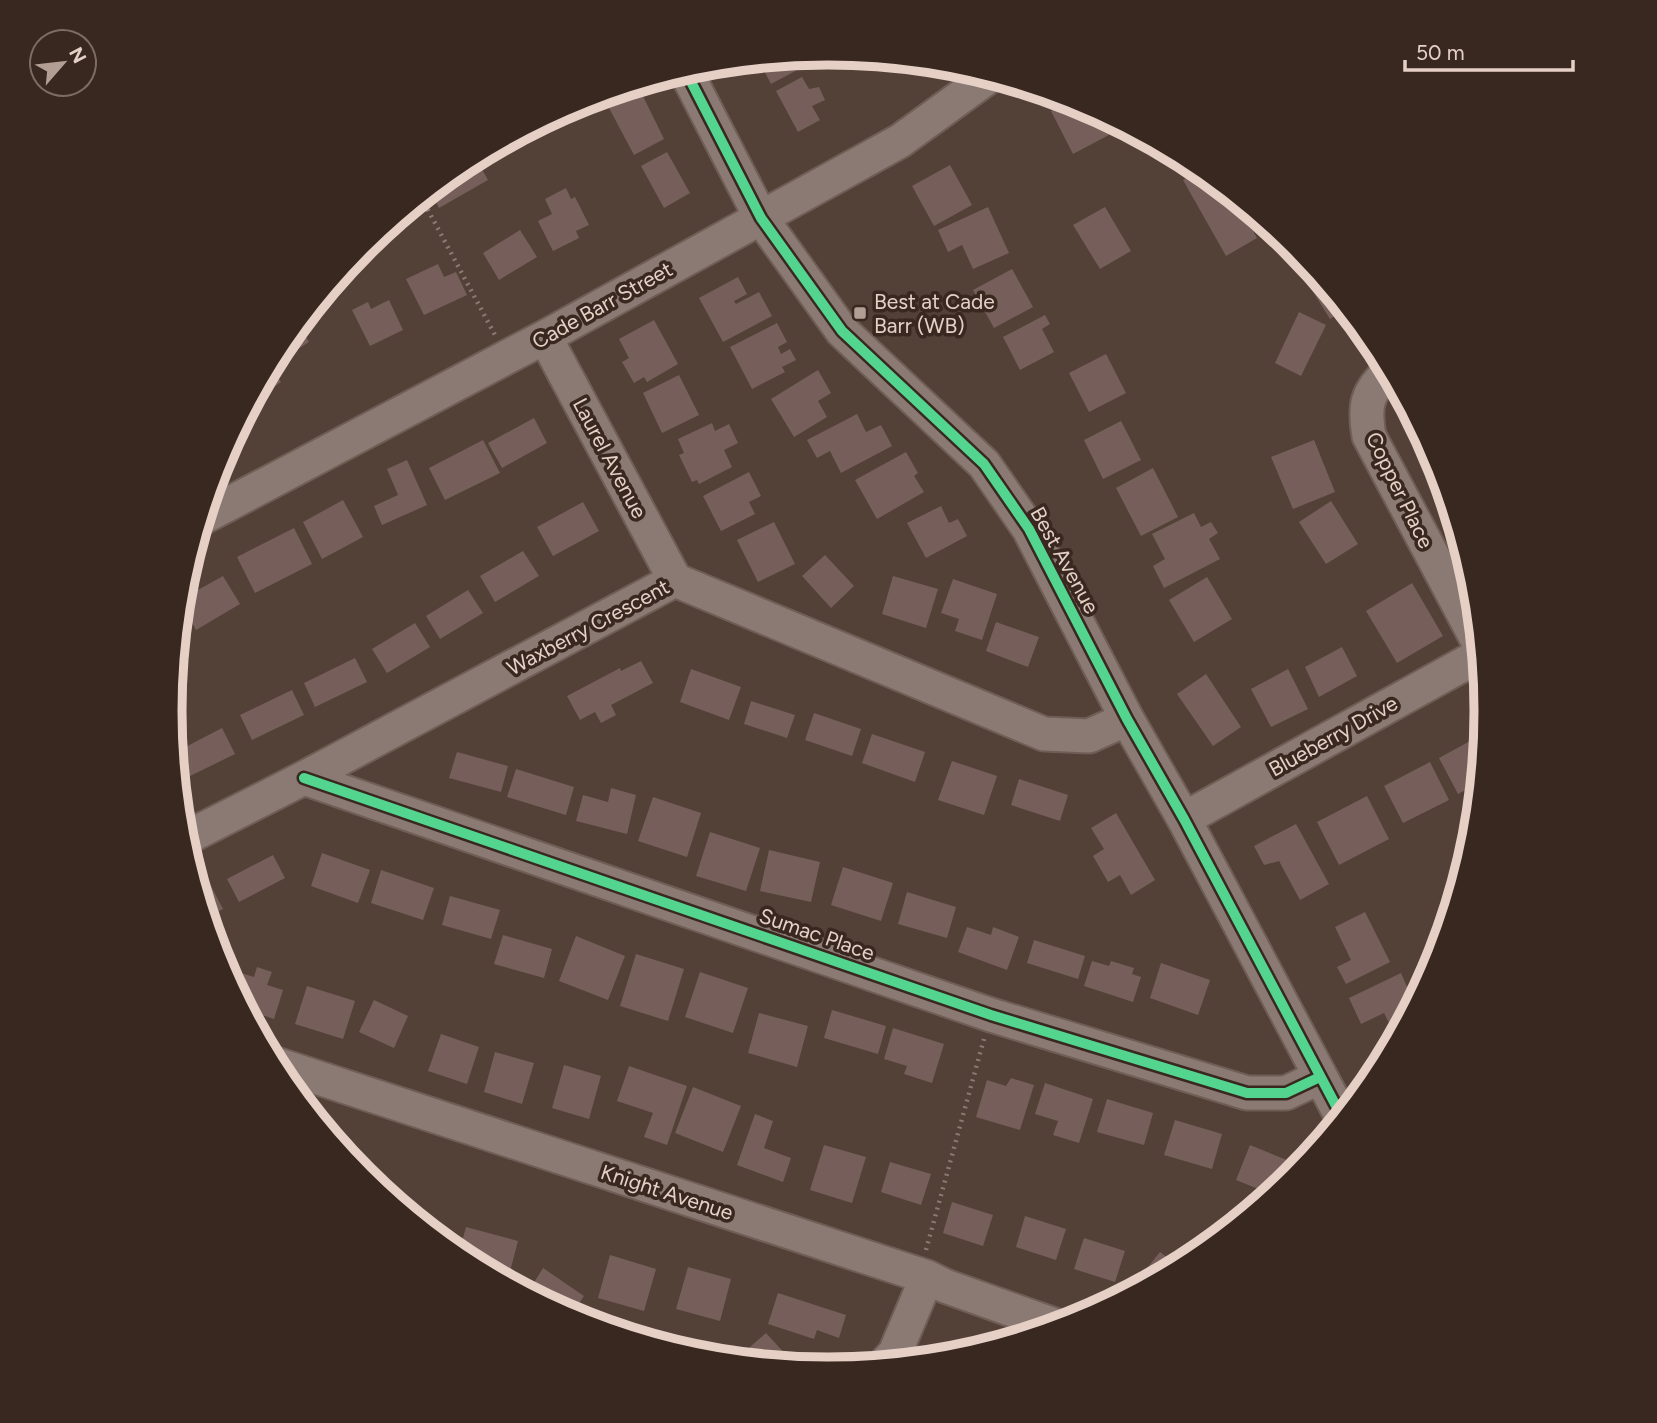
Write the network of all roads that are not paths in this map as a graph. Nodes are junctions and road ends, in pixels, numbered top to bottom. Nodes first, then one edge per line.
1 (690, 80) edge
2 (980, 83) edge
3 (761, 218) junction
4 (545, 337) junction
5 (1383, 378) edge
6 (214, 512) edge
7 (675, 580) junction
8 (1470, 626) edge
9 (1473, 659) edge
10 (1127, 719) junction
11 (304, 778) junction
12 (1184, 819) junction
13 (193, 834) edge
14 (289, 1068) edge
15 (1320, 1077) junction
16 (1338, 1110) edge
17 (923, 1275) junction
18 (1044, 1321) edge
19 (893, 1355) edge

1 - 3 street, Best Avenue
2 - 3 street, Cade Barr Street
3 - 4 street, Cade Barr Street
3 - 10 street, Best Avenue
4 - 6 street, Cade Barr Street
4 - 7 street, Laurel Avenue
5 - 8 street, Copper Place
7 - 10 street, Waxberry Crescent
7 - 11 street, Waxberry Crescent
9 - 12 street, Blueberry Drive
10 - 12 street, Best Avenue
11 - 13 street, Waxberry Crescent
11 - 15 street, Sumac Place
12 - 15 street, Best Avenue
14 - 17 street, Knight Avenue
15 - 16 street, Best Avenue
17 - 18 street, Knight Avenue
17 - 19 street

